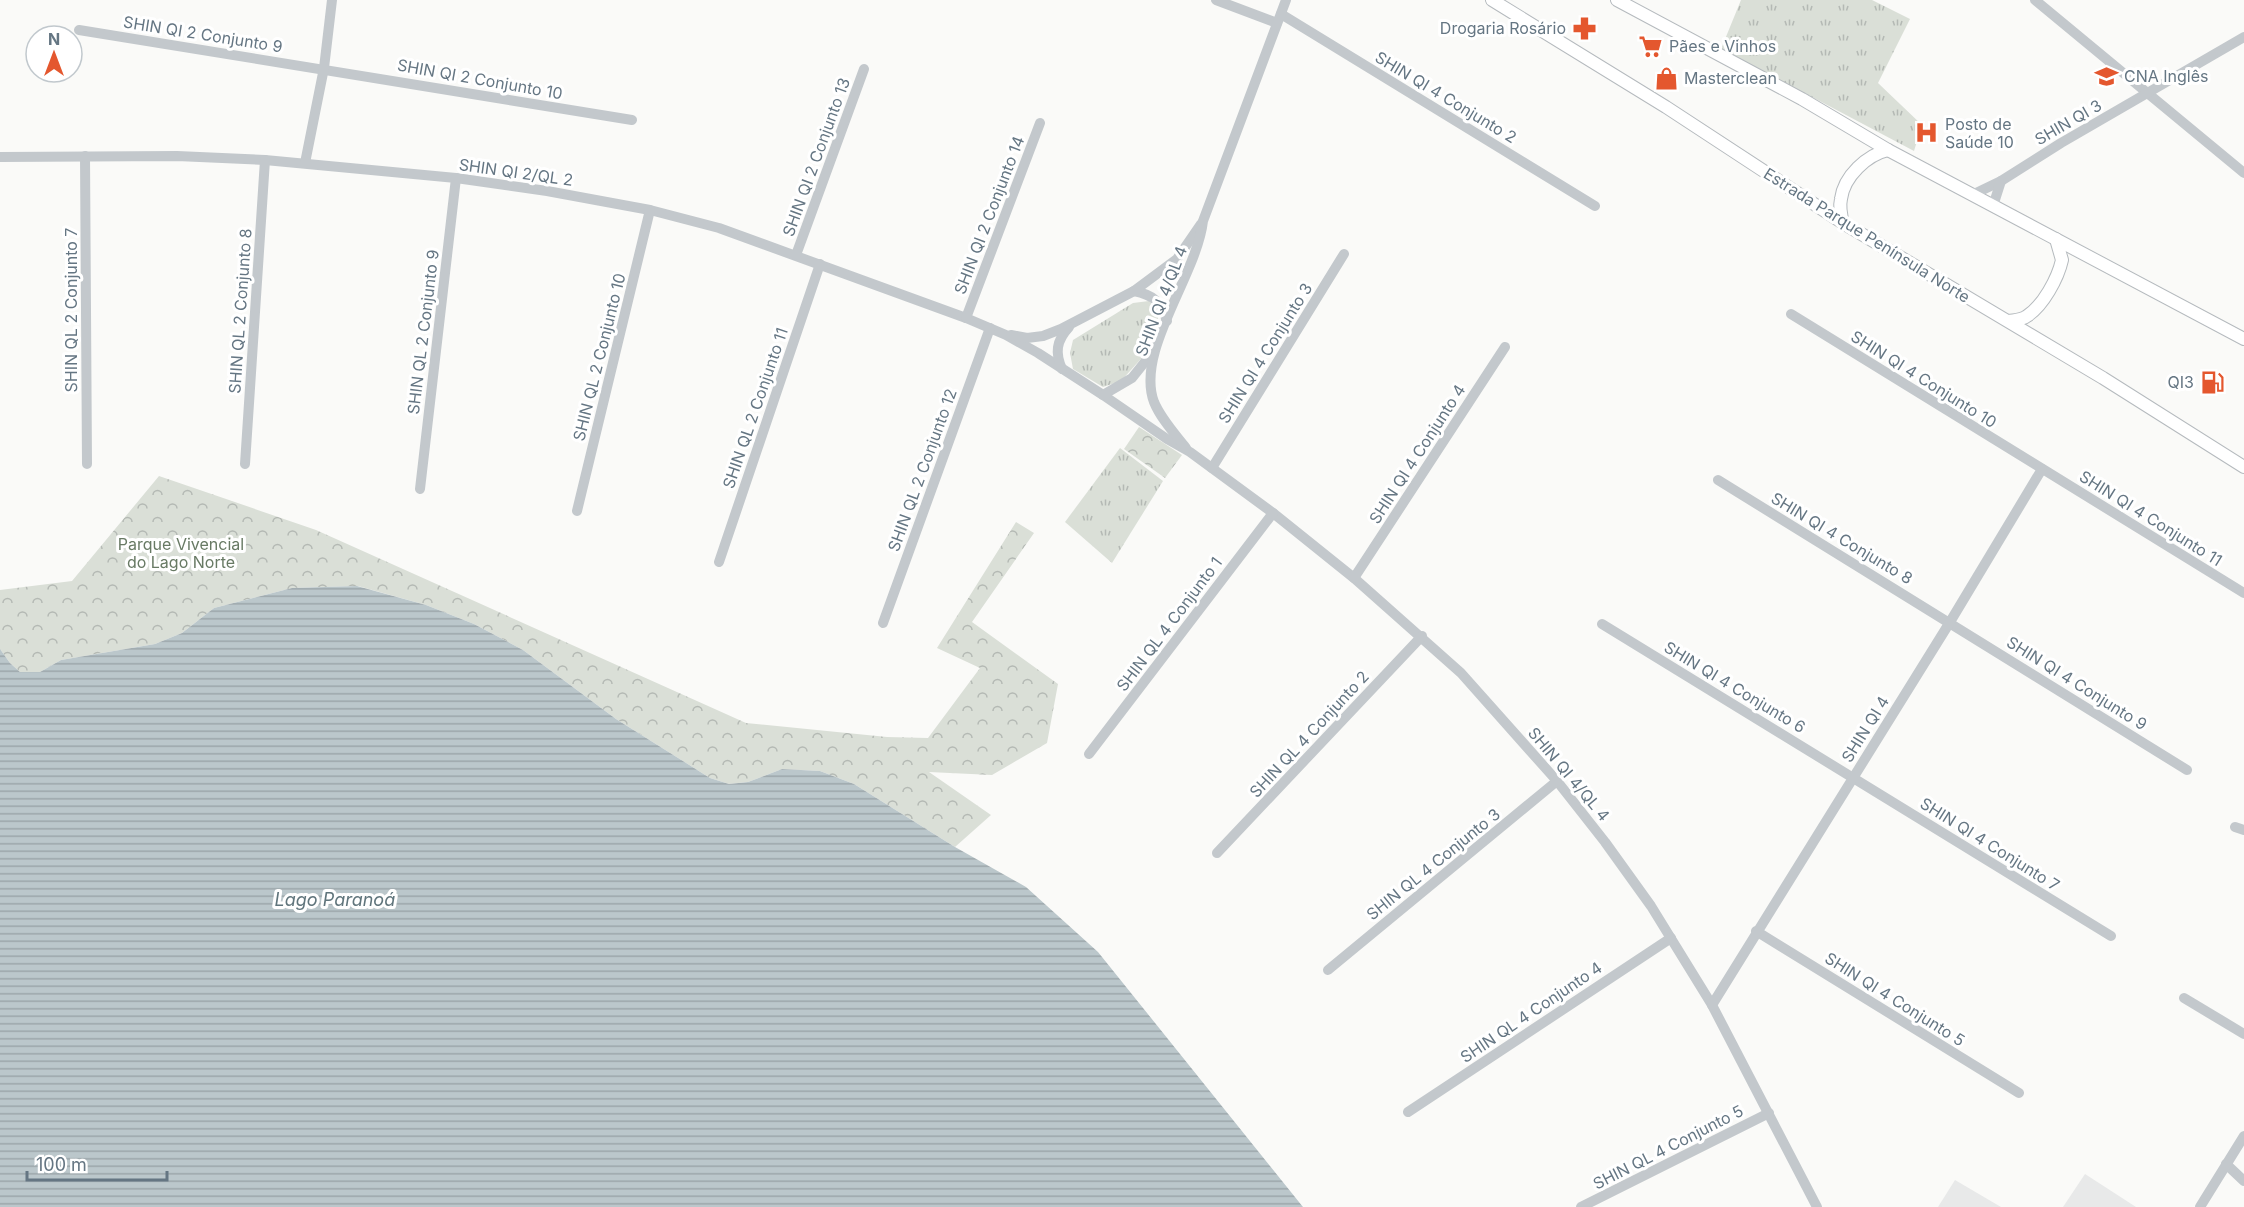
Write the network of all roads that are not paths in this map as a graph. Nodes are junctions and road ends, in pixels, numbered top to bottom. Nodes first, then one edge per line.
1 (332, 0) edge
2 (1216, 0) edge
3 (1286, 0) edge
4 (1492, 0) edge
5 (1617, 0) edge
6 (2035, 0) edge
7 (1279, 18) junction
8 (84, 31) edge
9 (2244, 37) edge
10 (324, 68) junction
11 (864, 69) dead end
12 (2148, 94) junction
13 (632, 120) dead end
14 (1040, 123) dead end
15 (1888, 150) junction
16 (85, 156) junction
17 (0, 157) edge
18 (265, 160) junction
19 (305, 163) junction
20 (2244, 173) edge
21 (456, 178) junction
22 (2001, 181) junction
23 (1972, 195) junction
24 (1595, 206) dead end
25 (1992, 206) junction
26 (650, 210) junction
27 (1203, 221) junction
28 (1843, 223) junction
29 (2055, 239) junction
30 (1344, 254) dead end
31 (796, 255) junction
32 (820, 264) junction
33 (1134, 291) junction
34 (1791, 314) dead end
35 (966, 318) junction
36 (1167, 321) junction
37 (2009, 321) junction
38 (1073, 323) junction
39 (990, 328) junction
40 (1006, 335) junction
41 (2244, 339) edge
42 (1157, 346) junction
43 (1504, 347) dead end
44 (1062, 369) junction
45 (1103, 395) junction
46 (1190, 452) junction
47 (87, 464) dead end
48 (245, 464) dead end
49 (2244, 467) edge
50 (1212, 468) junction
51 (2042, 469) junction
52 (1718, 480) dead end
53 (420, 489) dead end
54 (577, 511) dead end
55 (1273, 513) junction
56 (719, 562) dead end
57 (1354, 578) junction
58 (2244, 593) edge
59 (1950, 622) junction
60 (883, 623) dead end
61 (1602, 624) dead end
62 (1422, 636) junction
63 (1089, 753) dead end
64 (2187, 770) dead end
65 (1853, 777) junction
66 (1557, 781) junction
67 (1217, 853) dead end
68 (1756, 931) junction
69 (2111, 936) dead end
70 (1671, 938) junction
71 (1328, 970) dead end
72 (2184, 998) dead end
73 (1712, 1005) junction
74 (2244, 1034) edge
75 (2019, 1093) dead end
76 (1408, 1112) dead end
77 (1769, 1113) junction
78 (2244, 1136) edge
79 (2226, 1164) junction
80 (2244, 1181) edge
81 (1581, 1207) edge
82 (1817, 1207) edge
83 (2200, 1207) edge

1 - 10 street
2 - 7 street, SHIN QI 4 Conjunto 2
3 - 7 street, SHIN QI 4/QL 4
4 - 28 main road, Estrada Parque Península Norte
5 - 15 main road
6 - 12 street
7 - 24 street, SHIN QI 4 Conjunto 2
7 - 27 street, SHIN QI 4/QL 4
8 - 10 street, SHIN QI 2 Conjunto 9
9 - 12 street, SHIN QI 3
10 - 13 street, SHIN QI 2 Conjunto 10
10 - 19 street
11 - 31 street, SHIN QI 2 Conjunto 13
12 - 20 street
12 - 22 street, SHIN QI 3
14 - 35 street, SHIN QI 2 Conjunto 14
15 - 23 main road
15 - 28 main road
16 - 17 street, SHIN QI 2/QL 2
16 - 18 street, SHIN QI 2/QL 2
16 - 47 street, SHIN QL 2 Conjunto 7
18 - 19 street, SHIN QI 2/QL 2
18 - 48 street, SHIN QL 2 Conjunto 8
19 - 21 street, SHIN QI 2/QL 2
21 - 26 street, SHIN QI 2/QL 2
21 - 53 street, SHIN QL 2 Conjunto 9
22 - 23 street, SHIN QI 3
22 - 25 street
23 - 25 main road
25 - 29 main road
26 - 31 street, SHIN QI 2/QL 2
26 - 54 street, SHIN QL 2 Conjunto 10
27 - 33 street, SHIN QI 4/QL 4
27 - 36 street, SHIN QI 4/QL 4
28 - 37 main road, Estrada Parque Península Norte
29 - 37 main road
29 - 41 main road
30 - 50 street, SHIN QI 4 Conjunto 3
31 - 32 street, SHIN QI 2/QL 2
32 - 35 street, SHIN QI 2/QL 2
32 - 56 street, SHIN QL 2 Conjunto 11
33 - 36 street
33 - 38 street, SHIN QI 4/QL 4
34 - 51 street, SHIN QI 4 Conjunto 10
35 - 39 street, SHIN QI 2/QL 2
36 - 42 street, SHIN QI 4/QL 4
37 - 49 main road, Estrada Parque Península Norte
38 - 40 street, SHIN QI 2/QL 2
38 - 44 street
39 - 40 street, SHIN QI 2/QL 2
39 - 60 street, SHIN QL 2 Conjunto 12
40 - 44 street, SHIN QI 2/QL 2
42 - 45 street
42 - 46 street, SHIN QI 4/QL 4
43 - 57 street, SHIN QI 4 Conjunto 4
44 - 45 street, SHIN QI 4/QL 4
45 - 46 street, SHIN QI 4/QL 4
46 - 50 street, SHIN QI 4/QL 4
50 - 55 street, SHIN QI 4/QL 4
51 - 58 street, SHIN QI 4 Conjunto 11
51 - 59 street, SHIN QI 4
52 - 59 street, SHIN QI 4 Conjunto 8
55 - 57 street, SHIN QI 4/QL 4
55 - 63 street, SHIN QL 4 Conjunto 1
57 - 62 street, SHIN QI 4/QL 4
59 - 64 street, SHIN QI 4 Conjunto 9
59 - 65 street, SHIN QI 4
61 - 65 street, SHIN QI 4 Conjunto 6
62 - 66 street, SHIN QI 4/QL 4
62 - 67 street, SHIN QL 4 Conjunto 2
65 - 68 street, SHIN QI 4
65 - 69 street, SHIN QI 4 Conjunto 7
66 - 70 street, SHIN QI 4/QL 4
66 - 71 street, SHIN QL 4 Conjunto 3
68 - 73 street, SHIN QI 4
68 - 75 street, SHIN QI 4 Conjunto 5
70 - 73 street, SHIN QI 4/QL 4
70 - 76 street, SHIN QL 4 Conjunto 4
72 - 74 street
73 - 77 street, SHIN QI 4/QL 4
77 - 81 street, SHIN QL 4 Conjunto 5
77 - 82 street, SHIN QI 4/QL 4
78 - 79 street
79 - 80 street
79 - 83 street

